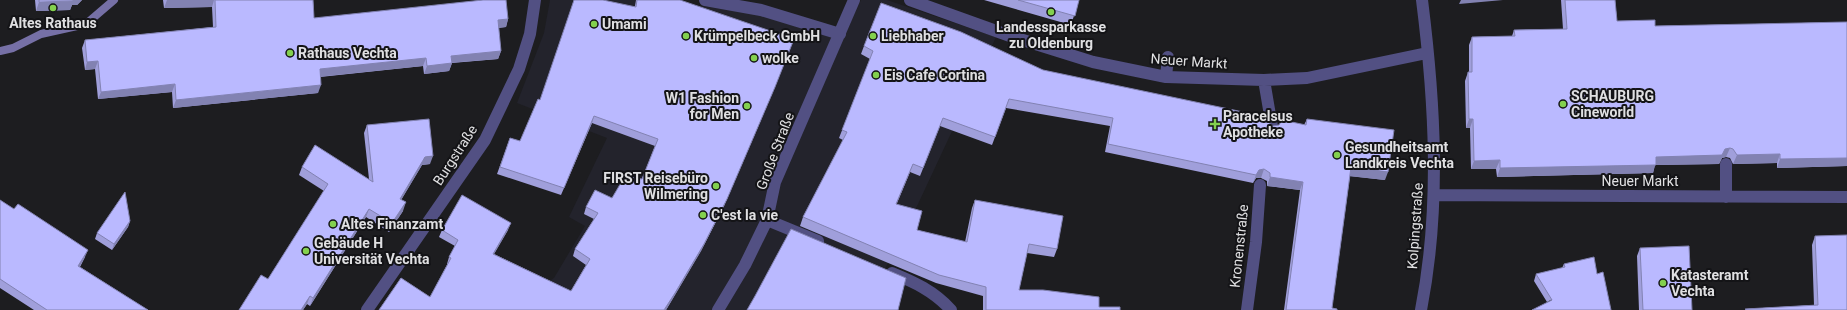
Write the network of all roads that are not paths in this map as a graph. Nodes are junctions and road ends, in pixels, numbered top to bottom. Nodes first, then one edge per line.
1 (535, 0) edge
2 (705, 0) edge
3 (854, 0) edge
4 (910, 0) edge
5 (1422, 0) edge
6 (840, 34) junction
7 (1427, 53) junction
8 (1168, 57) dead end
9 (1166, 77) junction
10 (1264, 80) junction
11 (1272, 127) edge
12 (1726, 164) edge
13 (1260, 185) edge
14 (1434, 195) junction
15 (1847, 196) edge
16 (1726, 197) junction
17 (767, 220) junction
18 (830, 246) edge
19 (879, 267) edge
20 (367, 310) edge
21 (718, 310) edge
22 (951, 310) edge
23 (1248, 310) edge
24 (1421, 310) edge

1 - 20 street, Burgstraße
2 - 6 street
3 - 6 street, Große Straße
4 - 9 street, Neuer Markt
5 - 7 street, Kolpingstraße
6 - 17 street, Große Straße
7 - 10 street, Neuer Markt
7 - 14 street, Kolpingstraße
8 - 9 street
9 - 10 street, Neuer Markt
10 - 11 street
12 - 16 street
13 - 23 street, Kronenstraße
14 - 16 street, Neuer Markt
14 - 24 street, Kolpingstraße
15 - 16 street, Neuer Markt
17 - 18 street
17 - 21 street, Große Straße
19 - 22 street

